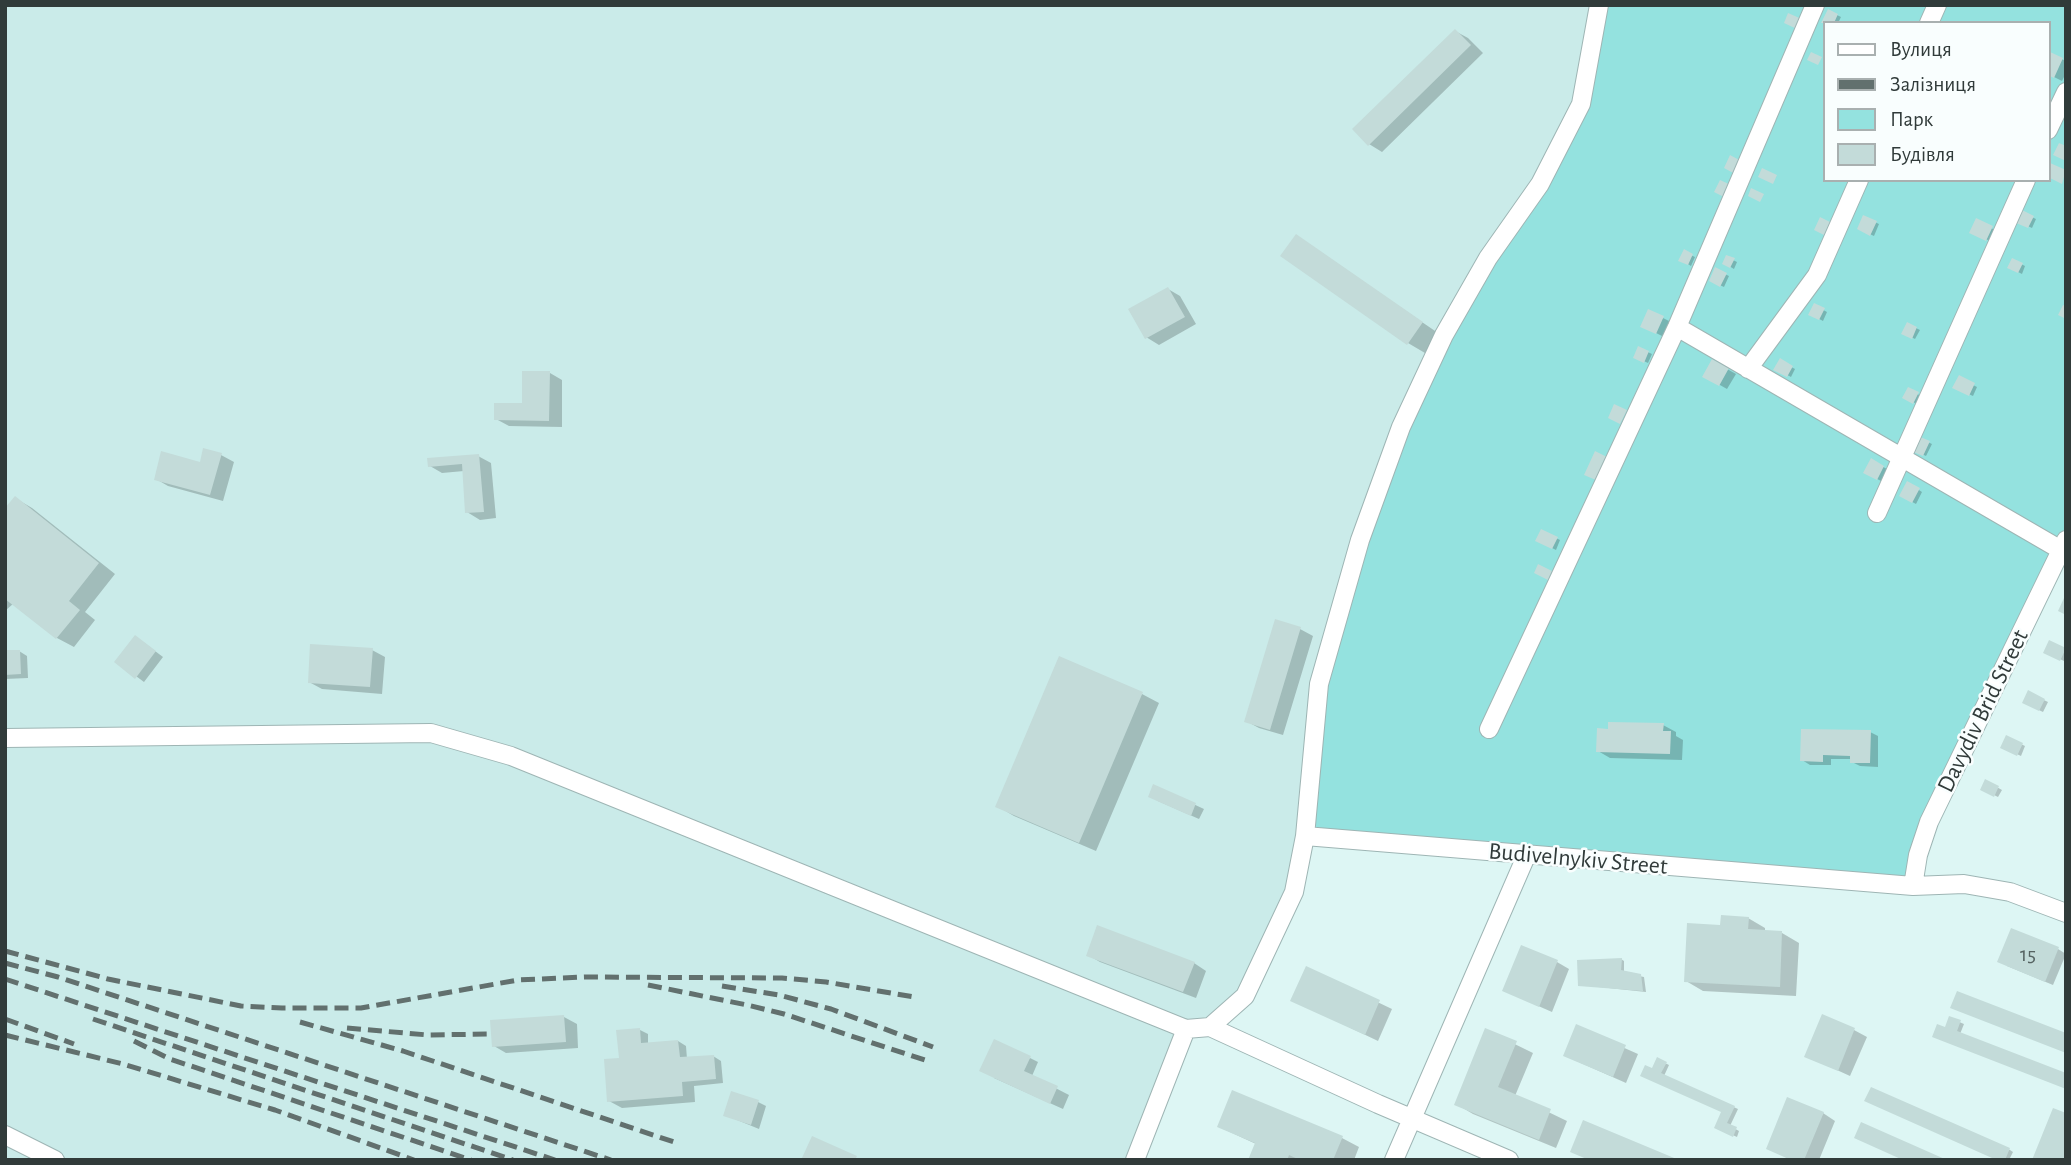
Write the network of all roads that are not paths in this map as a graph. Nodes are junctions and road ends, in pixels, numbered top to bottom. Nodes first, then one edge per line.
1 (1599, 5) edge
2 (1815, 5) edge
3 (2066, 92) edge
4 (2050, 126) edge
5 (1858, 182) edge
6 (2025, 182) edge
7 (1677, 327) junction
8 (1748, 369) junction
9 (1900, 458) junction
10 (1877, 513) dead end
11 (2064, 545) edge
12 (1489, 729) dead end
13 (5, 738) edge
14 (1305, 836) junction
15 (1527, 854) junction
16 (1913, 886) junction
17 (2066, 913) edge
18 (1210, 1027) junction
19 (1186, 1030) junction
20 (1411, 1118) junction
21 (5, 1135) edge
22 (55, 1160) edge
23 (1135, 1160) edge
24 (1394, 1160) edge
25 (1509, 1160) edge

1 - 14 street
2 - 7 street
3 - 4 street
5 - 8 street
6 - 9 street
7 - 8 street
7 - 12 street
8 - 9 street
9 - 10 street
9 - 11 street
11 - 16 street, Davydiv Brid Street
13 - 19 street
14 - 15 street, Budivelnykiv Street
14 - 18 street
15 - 16 street, Budivelnykiv Street
15 - 20 street
16 - 17 street, Budivelnykiv Street
18 - 19 street
18 - 20 street
19 - 23 street
20 - 24 street
20 - 25 street
21 - 22 street

